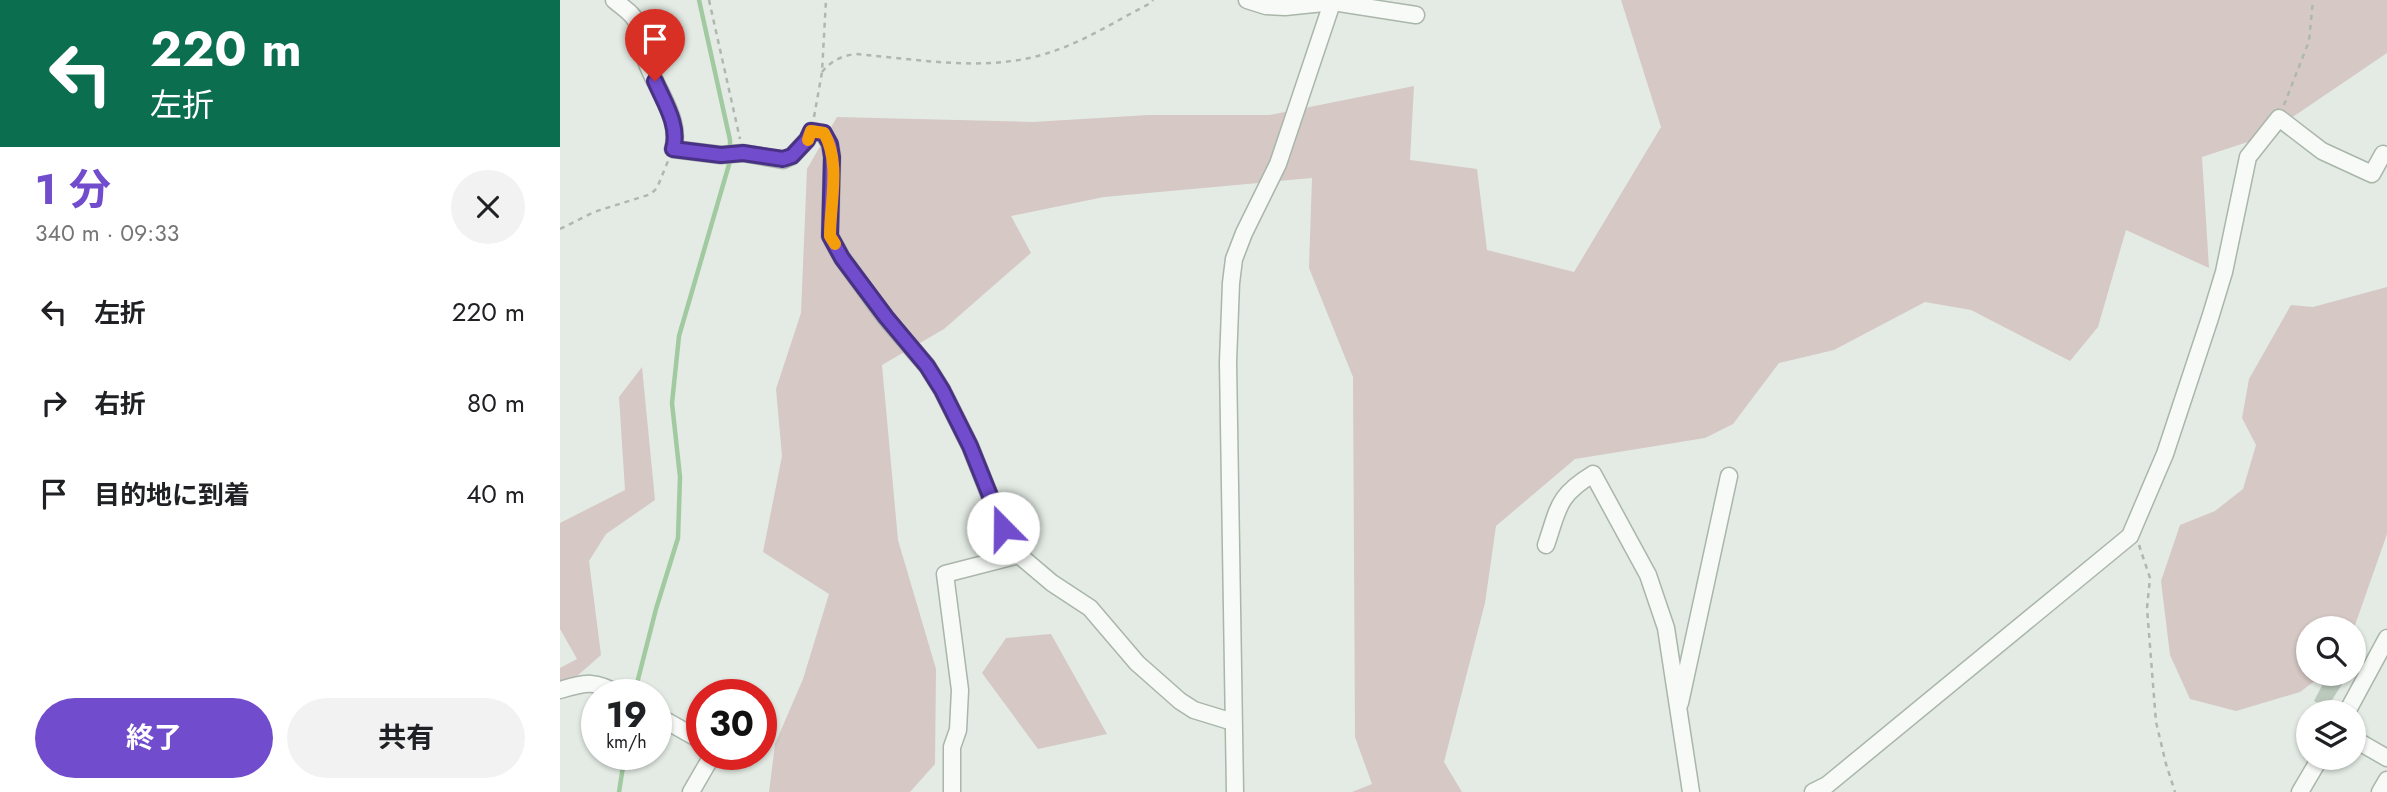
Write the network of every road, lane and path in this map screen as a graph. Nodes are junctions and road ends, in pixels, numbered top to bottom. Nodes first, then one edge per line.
1 (709, 0) edge
2 (826, 0) edge
3 (1153, 0) edge
4 (1248, 0) edge
5 (2313, 0) edge
6 (614, 1) edge
7 (1333, 1) edge
8 (1268, 3) edge
9 (1416, 15) dead end
10 (822, 72) junction
11 (2279, 118) junction
12 (811, 131) junction
13 (673, 149) junction
14 (2386, 152) edge
15 (743, 153) junction
16 (560, 229) edge
17 (1729, 475) dead end
18 (2130, 536) junction
19 (1546, 545) dead end
20 (1019, 555) junction
21 (2387, 638) edge
22 (2380, 669) edge
23 (581, 684) edge
24 (560, 690) edge
25 (2356, 700) edge
26 (1678, 713) junction
27 (1233, 722) junction
28 (2366, 746) edge
29 (2387, 758) edge
30 (704, 770) edge
31 (2313, 770) edge
32 (2387, 780) edge
33 (691, 792) edge
34 (952, 792) edge
35 (1235, 792) edge
36 (1691, 792) edge
37 (1813, 792) edge
38 (2175, 792) edge
39 (2300, 792) edge
40 (2380, 792) edge

1 - 15 path
2 - 10 path
3 - 10 path
4 - 8 street
5 - 11 path
6 - 13 street
7 - 8 street
7 - 9 street
7 - 27 street
10 - 12 path
11 - 14 street
11 - 18 street
12 - 15 street
12 - 20 street
13 - 15 street
13 - 16 path
17 - 26 street
18 - 37 street
18 - 38 path
19 - 26 street
20 - 27 street
20 - 34 street
21 - 22 street
22 - 25 street
23 - 24 street
26 - 36 street
27 - 35 street
28 - 29 street
30 - 33 street
31 - 39 street
32 - 40 street

